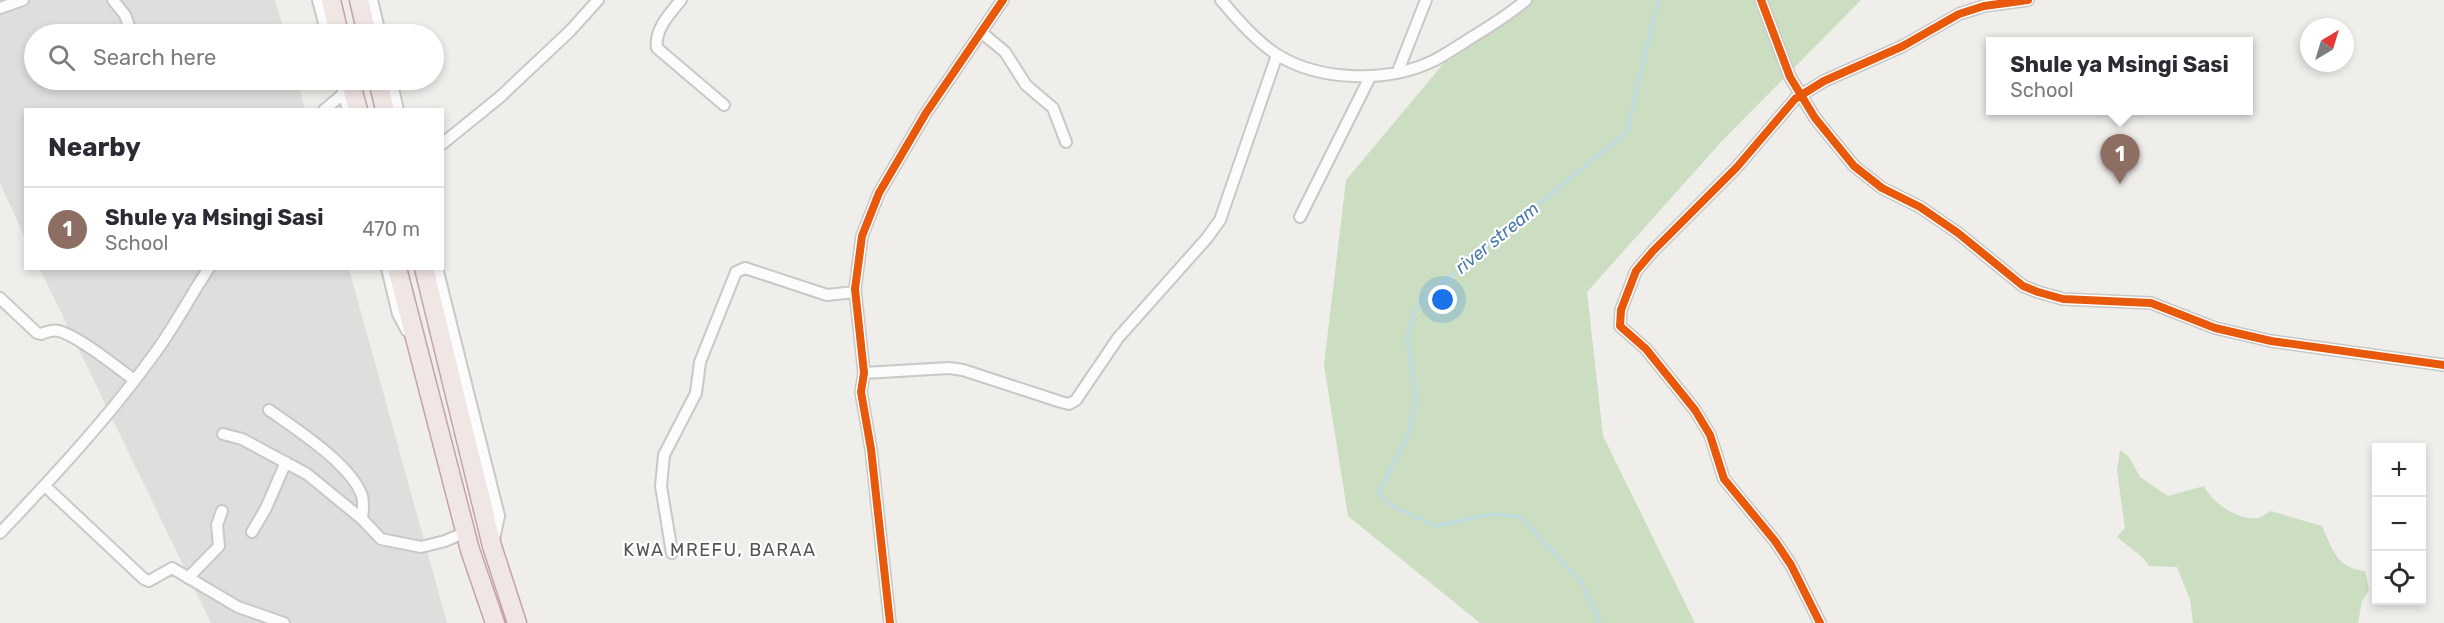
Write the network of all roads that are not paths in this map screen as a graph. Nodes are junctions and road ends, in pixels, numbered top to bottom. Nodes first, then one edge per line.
1 (23, 0) edge
2 (112, 0) edge
3 (318, 0) edge
4 (331, 0) edge
5 (358, 0) edge
6 (372, 0) edge
7 (598, 0) edge
8 (681, 0) edge
9 (1003, 0) edge
10 (1221, 0) edge
11 (1426, 0) edge
12 (1527, 0) edge
13 (1761, 0) edge
14 (2028, 0) edge
15 (0, 8) edge
16 (128, 24) edge
17 (324, 24) edge
18 (337, 24) edge
19 (364, 24) edge
20 (378, 24) edge
21 (981, 32) junction
22 (1277, 55) junction
23 (1398, 71) junction
24 (1370, 77) junction
25 (344, 90) edge
26 (347, 90) edge
27 (348, 90) edge
28 (380, 90) edge
29 (393, 90) edge
30 (1801, 96) junction
31 (724, 105) dead end
32 (326, 108) edge
33 (348, 108) edge
34 (357, 108) edge
35 (385, 108) edge
36 (398, 108) edge
37 (444, 142) edge
38 (1066, 142) dead end
39 (1300, 217) dead end
40 (208, 270) edge
41 (387, 270) edge
42 (398, 270) edge
43 (424, 270) edge
44 (438, 270) edge
45 (855, 292) junction
46 (0, 298) edge
47 (443, 344) junction
48 (417, 348) junction
49 (2444, 365) edge
50 (864, 373) junction
51 (134, 380) junction
52 (270, 410) dead end
53 (462, 415) junction
54 (436, 419) junction
55 (223, 434) dead end
56 (286, 462) junction
57 (45, 486) junction
58 (222, 512) dead end
59 (362, 519) junction
60 (252, 532) dead end
61 (466, 532) junction
62 (0, 533) edge
63 (492, 546) junction
64 (672, 553) dead end
65 (188, 579) junction
66 (284, 623) edge
67 (495, 623) edge
68 (517, 623) edge
69 (890, 623) edge
70 (1820, 623) edge

1 - 15 street
2 - 16 street
3 - 17 street
4 - 18 highway
5 - 19 highway
6 - 20 street
7 - 37 street
8 - 31 street
9 - 21 street
10 - 22 street
11 - 23 street
12 - 23 street
13 - 30 street
14 - 30 street
21 - 38 street
21 - 45 street
22 - 24 street
22 - 50 street
23 - 24 street
24 - 39 street
25 - 32 street
26 - 33 street
27 - 34 highway
28 - 35 highway
29 - 36 street
30 - 49 street
30 - 70 street
40 - 51 street
41 - 48 street
42 - 48 highway
43 - 47 highway
44 - 63 street
45 - 50 street
45 - 64 street
46 - 51 street
47 - 48 highway
47 - 53 highway
48 - 54 highway
50 - 69 street
51 - 57 street
52 - 59 street
53 - 54 highway
53 - 63 highway
54 - 61 highway
55 - 56 street
56 - 59 street
56 - 60 street
57 - 62 street
57 - 65 street
58 - 65 street
59 - 61 street
61 - 67 highway
63 - 68 highway
65 - 66 street

